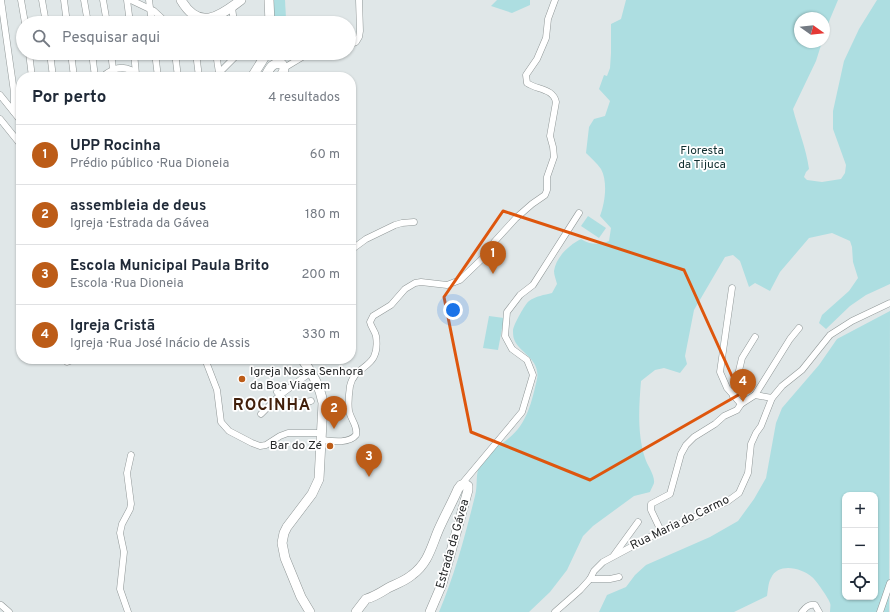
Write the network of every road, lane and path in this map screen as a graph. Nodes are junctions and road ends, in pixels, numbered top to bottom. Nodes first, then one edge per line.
1 (1, 0) edge
2 (21, 0) edge
3 (42, 0) edge
4 (64, 0) edge
5 (84, 0) edge
6 (103, 0) edge
7 (127, 0) edge
8 (131, 0) edge
9 (149, 0) edge
10 (181, 0) edge
11 (241, 0) edge
12 (269, 0) edge
13 (359, 0) edge
14 (555, 0) edge
15 (232, 7) junction
16 (150, 9) junction
17 (24, 16) edge
18 (45, 16) edge
19 (66, 16) edge
20 (87, 16) edge
21 (106, 16) edge
22 (129, 16) edge
23 (151, 16) edge
24 (158, 16) edge
25 (192, 16) edge
26 (218, 16) edge
27 (233, 16) edge
28 (270, 16) edge
29 (356, 42) edge
30 (30, 60) edge
31 (51, 60) edge
32 (72, 60) edge
33 (93, 60) edge
34 (112, 60) edge
35 (135, 60) edge
36 (156, 60) edge
37 (176, 60) edge
38 (197, 60) edge
39 (216, 60) edge
40 (232, 60) edge
41 (262, 60) edge
42 (298, 60) edge
43 (284, 68) junction
44 (113, 69) junction
45 (31, 72) edge
46 (52, 72) edge
47 (73, 72) edge
48 (95, 72) edge
49 (109, 72) edge
50 (131, 72) edge
51 (137, 72) edge
52 (157, 72) edge
53 (177, 72) edge
54 (198, 72) edge
55 (217, 72) edge
56 (220, 72) edge
57 (255, 72) edge
58 (268, 72) edge
59 (283, 72) edge
60 (0, 95) edge
61 (14, 112) junction
62 (16, 115) edge
63 (0, 119) edge
64 (16, 139) edge
65 (579, 213) dead end
66 (414, 222) dead end
67 (356, 246) edge
68 (732, 288) dead end
69 (890, 303) edge
70 (799, 328) dead end
71 (755, 337) dead end
72 (207, 364) edge
73 (305, 364) edge
74 (311, 372) junction
75 (279, 394) junction
76 (755, 395) junction
77 (733, 396) junction
78 (772, 398) junction
79 (311, 401) dead end
80 (741, 404) junction
81 (261, 414) dead end
82 (322, 436) junction
83 (131, 455) dead end
84 (461, 485) junction
85 (638, 522) dead end
86 (661, 531) junction
87 (613, 557) junction
88 (619, 577) dead end
89 (590, 579) junction
90 (890, 584) edge
91 (1, 605) edge
92 (9, 612) edge
93 (128, 612) edge
94 (310, 612) edge
95 (356, 612) edge
96 (430, 612) edge
97 (555, 612) edge
98 (802, 612) edge
99 (820, 612) edge
100 (880, 612) edge

1 - 61 street
2 - 17 street
3 - 18 street
4 - 19 street
5 - 20 street
6 - 21 street
7 - 22 street
8 - 16 street
9 - 16 street
10 - 25 street
11 - 15 street
12 - 28 street
13 - 29 street
14 - 82 street
15 - 26 street
15 - 27 street
16 - 23 street
16 - 24 street
30 - 45 street
31 - 46 street
32 - 47 street
33 - 48 street
34 - 44 street
35 - 51 street
36 - 52 street
37 - 53 street
38 - 54 street
39 - 55 street
40 - 56 street
41 - 57 street
42 - 43 street
43 - 58 street
43 - 59 street
44 - 49 street
44 - 50 street
60 - 61 street
61 - 62 street
63 - 64 street
65 - 84 street
66 - 67 street
68 - 77 street
69 - 78 street, Rua Maria do Carmo
70 - 76 street
71 - 77 street
72 - 82 street
73 - 74 street
74 - 75 street
74 - 82 street
75 - 79 street
75 - 81 street
76 - 78 street
76 - 80 street
77 - 80 street
78 - 86 street, Rua Maria do Carmo
80 - 86 street
82 - 94 street
83 - 93 street
84 - 95 street, Estrada da Gávea
84 - 96 street, Estrada da Gávea
85 - 87 street
86 - 87 street, Rua Maria do Carmo
87 - 89 street, Rua Maria do Carmo
88 - 89 street
89 - 97 street, Rua Maria do Carmo
90 - 100 street
91 - 92 street
98 - 99 street

